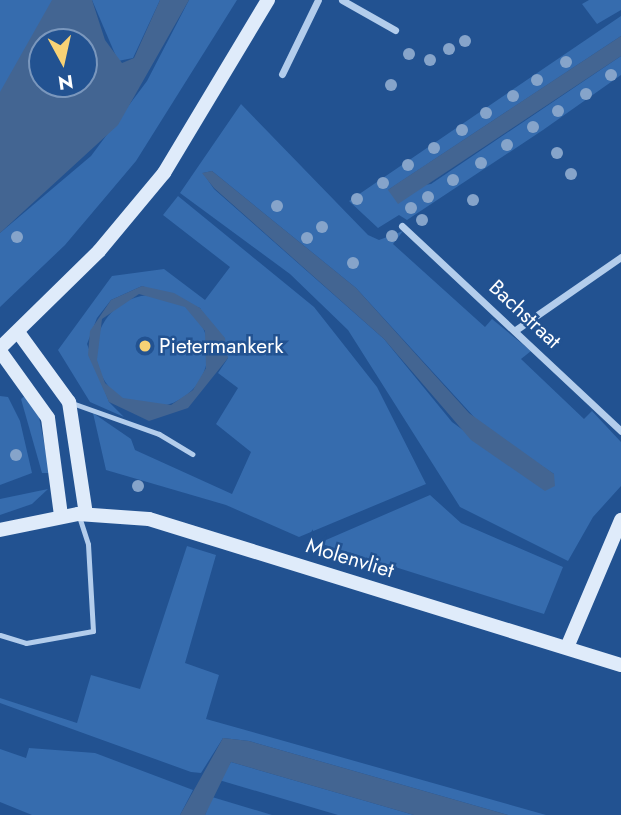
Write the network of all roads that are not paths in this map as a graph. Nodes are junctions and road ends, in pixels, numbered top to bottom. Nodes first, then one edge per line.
1 (268, 0) edge
2 (318, 0) edge
3 (342, 0) edge
4 (394, 30) dead end
5 (282, 74) dead end
6 (402, 226) dead end
7 (621, 257) edge
8 (517, 329) junction
9 (18, 332) junction
10 (0, 350) edge
11 (69, 402) junction
12 (621, 430) edge
13 (192, 454) dead end
14 (82, 514) junction
15 (61, 516) junction
16 (621, 520) edge
17 (0, 530) edge
18 (0, 635) edge
19 (568, 645) junction
20 (621, 665) edge

1 - 9 street
2 - 5 street
3 - 4 street
6 - 8 street, Bachstraat
7 - 8 street
8 - 12 street, Bachstraat
9 - 10 street
9 - 11 street
10 - 15 street
11 - 13 lane
11 - 14 street
14 - 15 street, Molenvliet
14 - 18 lane
14 - 19 street, Molenvliet
15 - 17 street, Molenvliet
16 - 19 street
19 - 20 street, Molenvliet

